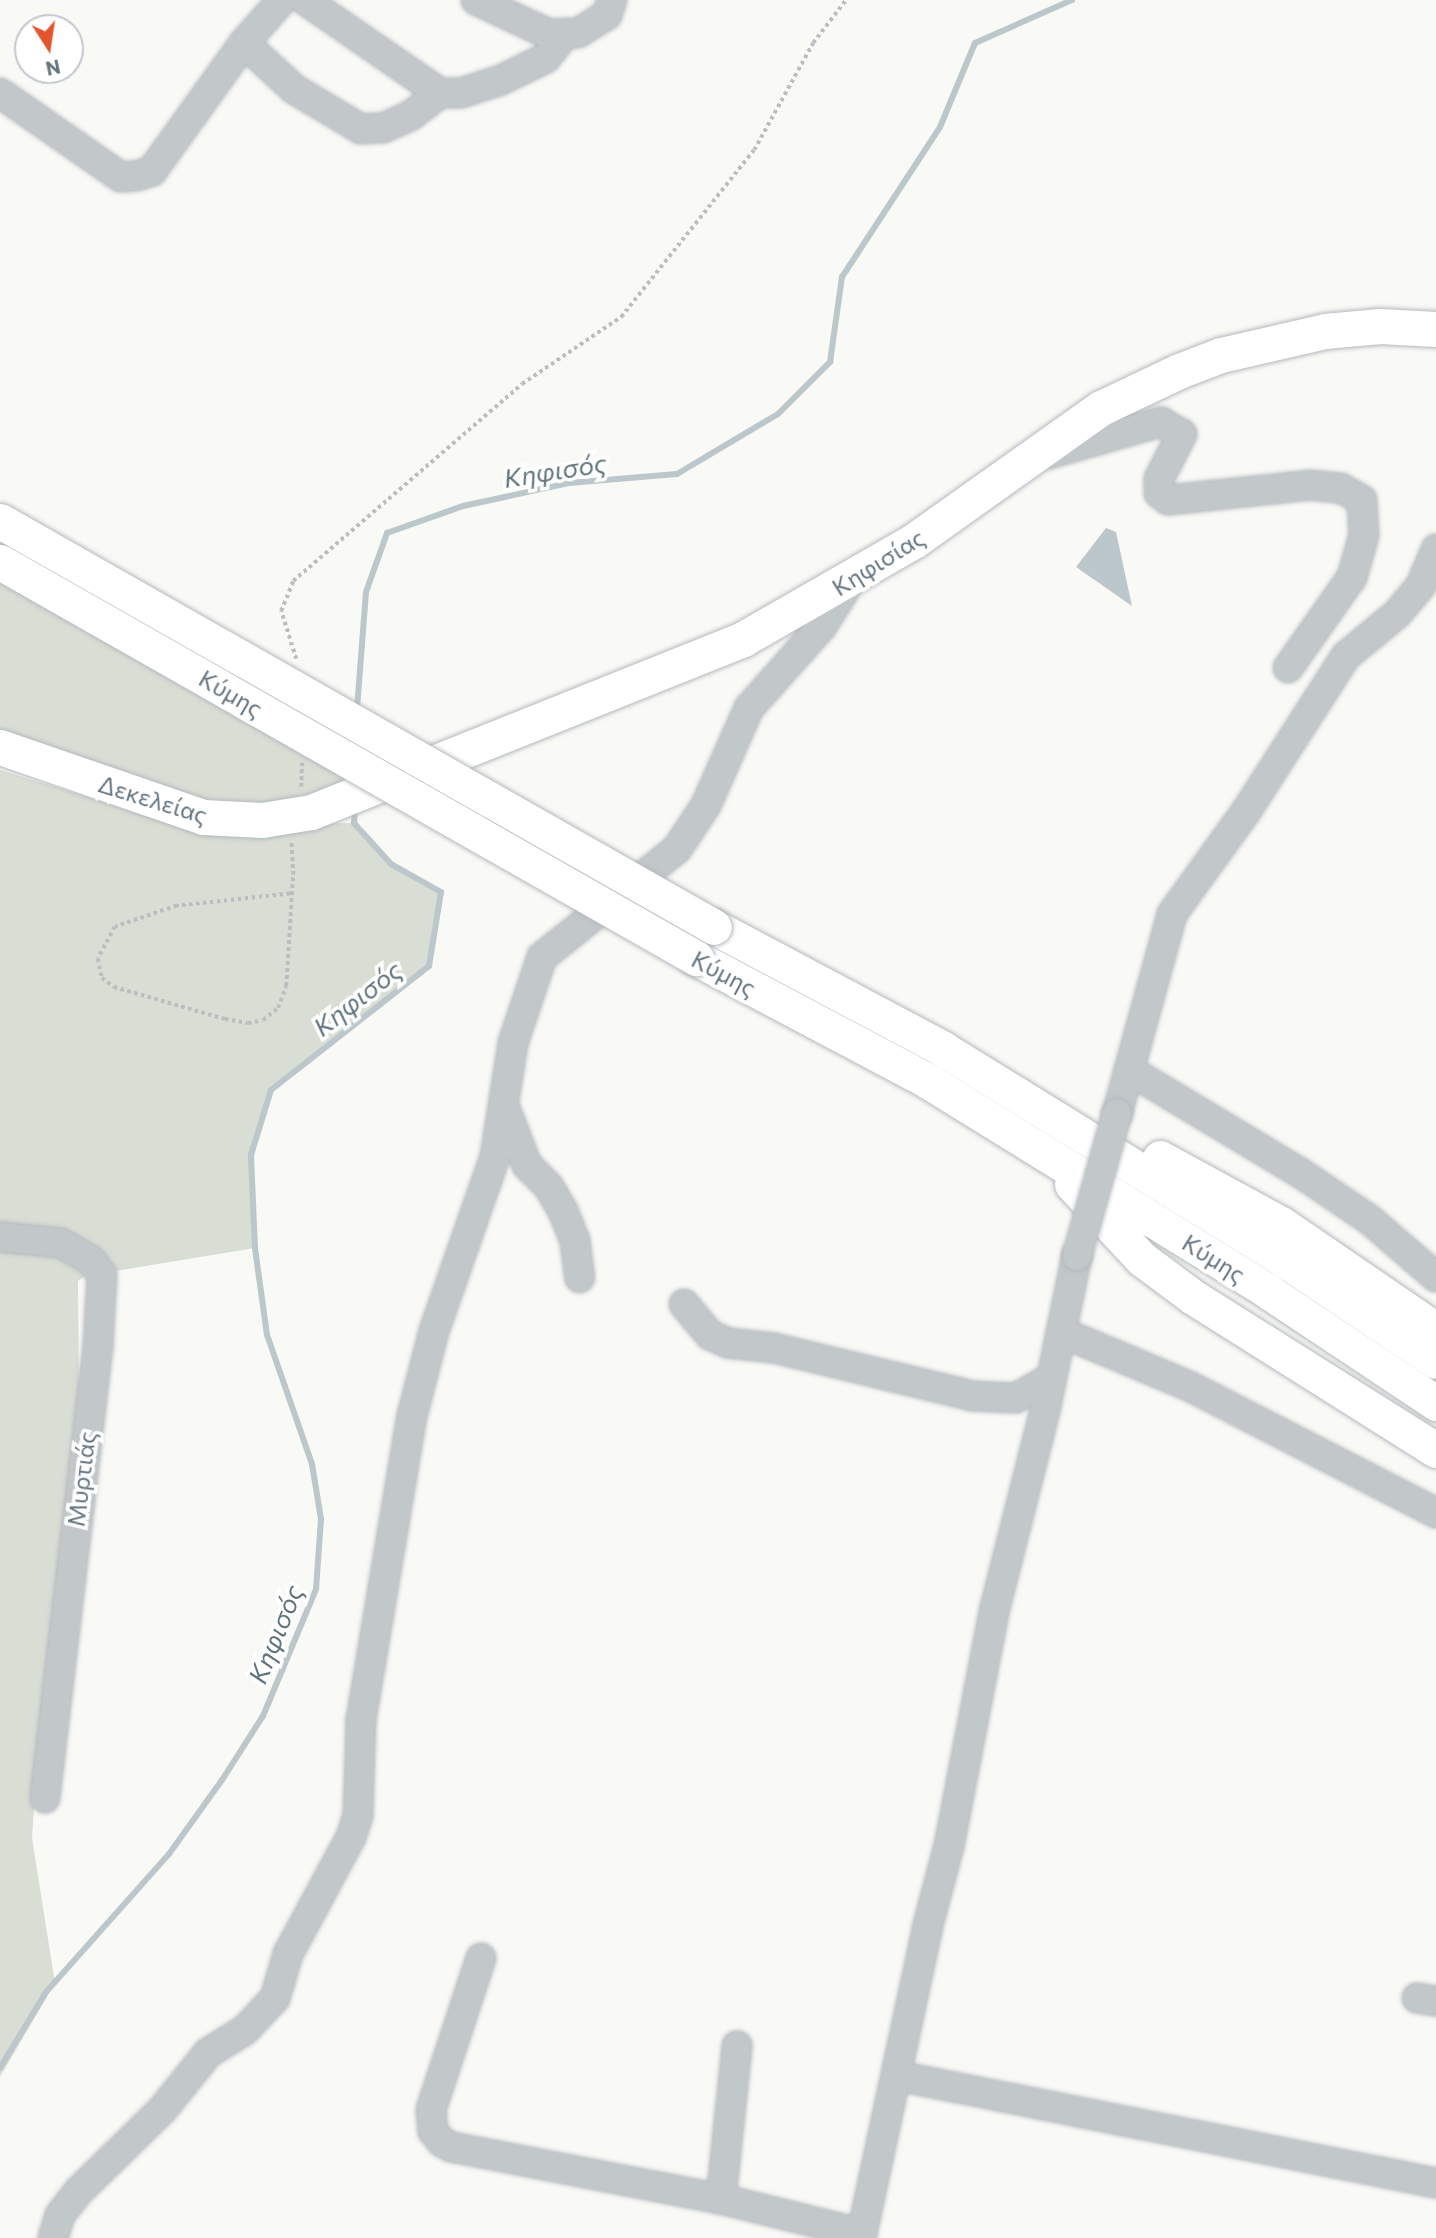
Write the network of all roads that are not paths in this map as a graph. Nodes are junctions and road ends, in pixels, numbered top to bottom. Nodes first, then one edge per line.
1 (282, 0) edge
2 (305, 0) edge
3 (477, 0) edge
4 (612, 0) edge
5 (565, 34) junction
6 (244, 43) junction
7 (0, 93) edge
8 (440, 93) junction
9 (1436, 329) edge
10 (1029, 460) junction
11 (0, 522) edge
12 (1436, 549) edge
13 (0, 562) edge
14 (851, 580) junction
15 (1288, 668) dead end
16 (0, 747) edge
17 (299, 815) joint
18 (1129, 1070) junction
19 (505, 1108) junction
20 (1056, 1118) junction
21 (1041, 1150) junction
22 (0, 1237) edge
23 (1436, 1277) edge
24 (580, 1278) dead end
25 (684, 1304) dead end
26 (1436, 1330) edge
27 (1061, 1332) junction
28 (1436, 1361) edge
29 (1050, 1378) junction
30 (1436, 1403) edge
31 (1436, 1450) edge
32 (1436, 1513) edge
33 (45, 1798) dead end
34 (481, 1958) dead end
35 (737, 2046) dead end
36 (898, 2076) junction
37 (1436, 2183) edge
38 (721, 2199) junction
39 (861, 2236) edge
40 (54, 2238) edge

1 - 6 street
2 - 8 street
3 - 5 street
4 - 5 street
5 - 8 street
6 - 7 street
6 - 8 street
9 - 10 main road, Κηφισίας
10 - 14 main road, Κηφισίας
10 - 15 street
11 - 20 main road, Κύμης, bridge
12 - 18 street
13 - 21 main road, Κύμης, bridge
14 - 17 main road, Κηφισίας
14 - 19 street
16 - 17 main road, Δεκελείας
18 - 23 street
18 - 27 street, bridge
19 - 24 street
19 - 40 street
20 - 26 main road
20 - 28 main road, Κύμης
21 - 30 main road, Κύμης
21 - 31 main road
22 - 33 street, Μυρτιάς
25 - 29 street
27 - 29 street
27 - 32 street
29 - 36 street
34 - 38 street
35 - 38 street
36 - 37 street
36 - 39 street
38 - 39 street

